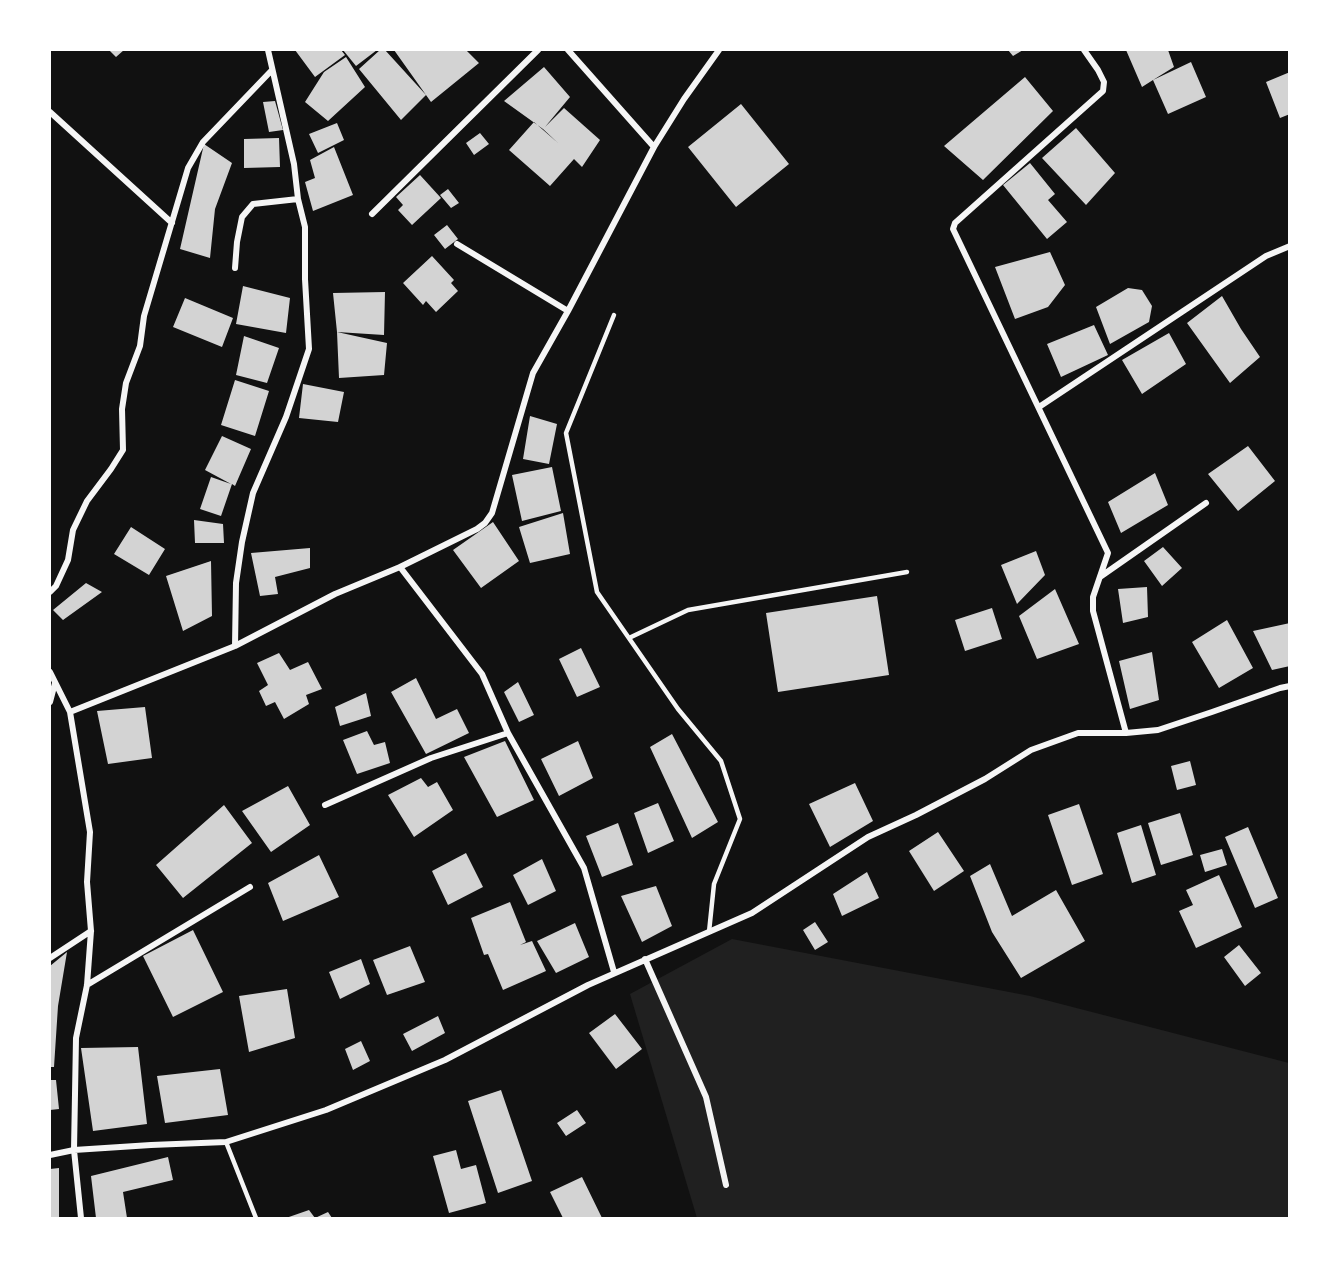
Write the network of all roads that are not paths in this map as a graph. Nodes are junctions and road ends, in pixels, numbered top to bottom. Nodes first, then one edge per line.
1 (268, 50) edge
2 (538, 50) edge
3 (568, 50) edge
4 (719, 50) edge
5 (1084, 50) edge
6 (272, 70) junction
7 (50, 112) edge
8 (654, 147) junction
9 (298, 199) junction
10 (372, 214) dead end
11 (172, 223) junction
12 (457, 244) dead end
13 (1290, 246) edge
14 (235, 268) dead end
15 (568, 311) junction
16 (614, 315) dead end
17 (1039, 407) junction
18 (1206, 502) dead end
19 (400, 567) junction
20 (907, 572) dead end
21 (1100, 578) junction
22 (50, 592) edge
23 (629, 638) junction
24 (235, 645) junction
25 (50, 672) edge
26 (55, 683) junction
27 (1290, 686) edge
28 (50, 702) edge
29 (70, 712) junction
30 (508, 733) junction
31 (1126, 733) junction
32 (325, 805) dead end
33 (250, 887) dead end
34 (91, 931) junction
35 (709, 932) junction
36 (50, 958) edge
37 (645, 959) junction
38 (614, 972) junction
39 (87, 985) junction
40 (226, 1142) junction
41 (74, 1150) junction
42 (50, 1155) edge
43 (726, 1185) dead end
44 (81, 1218) edge
45 (256, 1218) edge

1 - 6 street
2 - 10 street
3 - 8 street
4 - 8 street
5 - 17 street
6 - 9 street
6 - 11 street
7 - 11 street
8 - 15 street
9 - 14 street
9 - 24 street
11 - 22 street
12 - 15 street
13 - 17 street
15 - 19 street
16 - 23 lane
17 - 21 street
18 - 21 street
19 - 24 street
19 - 30 street
20 - 23 lane
21 - 31 street
23 - 35 lane
24 - 29 street
25 - 26 street
26 - 28 street
26 - 29 street
27 - 31 street
29 - 34 street
30 - 32 street
30 - 38 street
31 - 35 street
33 - 39 street
34 - 36 street
34 - 39 street
35 - 37 street
37 - 38 street
37 - 43 street
38 - 40 street
39 - 41 street
40 - 41 street
40 - 45 lane
41 - 42 street
41 - 44 street

